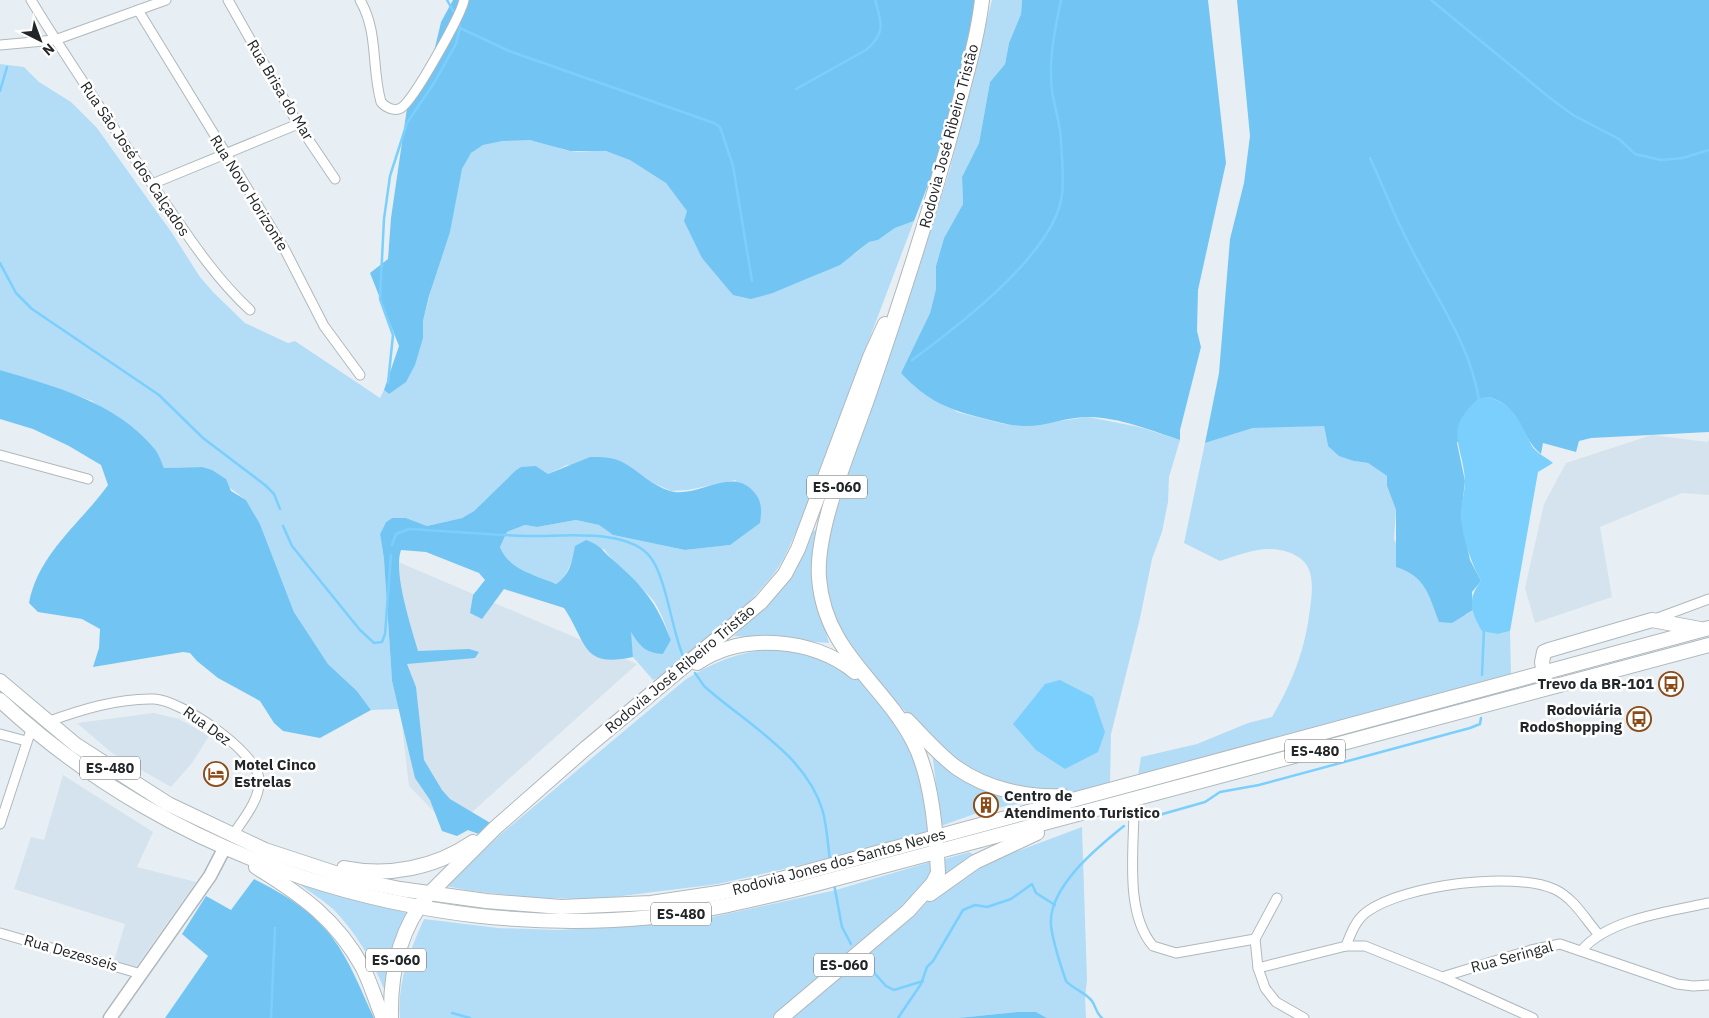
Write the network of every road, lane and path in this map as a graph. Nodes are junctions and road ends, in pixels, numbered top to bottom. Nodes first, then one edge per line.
1 (31, 0) edge
2 (166, 0) edge
3 (228, 0) edge
4 (360, 0) edge
5 (464, 0) edge
6 (982, 0) edge
7 (138, 10) junction
8 (55, 40) junction
9 (0, 44) edge
10 (298, 124) junction
11 (224, 153) junction
12 (335, 179) dead end
13 (152, 184) junction
14 (911, 270) junction
15 (250, 310) dead end
16 (360, 375) dead end
17 (0, 455) edge
18 (88, 479) dead end
19 (1709, 599) edge
20 (1652, 620) junction
21 (1706, 629) edge
22 (1709, 645) edge
23 (1543, 673) junction
24 (0, 681) edge
25 (1547, 688) junction
26 (653, 693) junction
27 (885, 698) junction
28 (0, 700) edge
29 (46, 722) junction
30 (0, 734) edge
31 (29, 735) junction
32 (1087, 796) junction
33 (1134, 800) junction
34 (1084, 814) junction
35 (0, 824) edge
36 (495, 828) junction
37 (232, 836) junction
38 (936, 845) junction
39 (227, 850) junction
40 (313, 864) junction
41 (430, 893) junction
42 (1277, 898) dead end
43 (1709, 903) edge
44 (418, 907) junction
45 (908, 911) junction
46 (0, 933) edge
47 (1599, 935) junction
48 (1256, 939) junction
49 (1346, 946) junction
50 (1582, 950) junction
51 (1258, 968) junction
52 (141, 974) junction
53 (1442, 977) junction
54 (1709, 985) edge
55 (110, 1018) edge
56 (382, 1018) edge
57 (391, 1018) edge
58 (781, 1018) edge
59 (1304, 1018) edge
60 (1533, 1018) edge

1 - 8 street, Rua São José dos Calçados
2 - 7 street
3 - 10 street, Rua Brisa do Mar
4 - 5 street
6 - 14 main road, Rodovia José Ribeiro Tristão / ES-060
7 - 8 street
7 - 11 street, Rua Novo Horizonte
8 - 9 street
8 - 13 street, Rua São José dos Calçados
10 - 11 street
10 - 12 street, Rua Brisa do Mar
11 - 13 street
11 - 16 street, Rua Novo Horizonte
13 - 15 street, Rua São José dos Calçados
14 - 26 main road, Rodovia José Ribeiro Tristão / ES-060
14 - 27 main road, Rodovia José Ribeiro Tristão / ES-060
17 - 18 street
19 - 20 street
20 - 21 main road
20 - 23 main road
21 - 23 main road, Rodovia Jones dos Santos Neves / ES-480
22 - 25 main road, Rodovia Jones dos Santos Neves / ES-480
23 - 25 main road
23 - 32 main road, Rodovia Jones dos Santos Neves / ES-480
24 - 29 main road, Rodovia Jones dos Santos Neves / ES-480
25 - 33 main road, Rodovia Jones dos Santos Neves / ES-480
26 - 27 main road
26 - 36 main road, Rodovia José Ribeiro Tristão / ES-060
27 - 32 main road
27 - 38 main road, Rodovia José Ribeiro Tristão / ES-060
28 - 31 main road, Rodovia Jones dos Santos Neves / ES-480
29 - 37 main road, Rodovia Jones dos Santos Neves / ES-480
29 - 37 street, Rua Dez
30 - 31 street
31 - 35 street
31 - 39 main road, Rodovia Jones dos Santos Neves / ES-480
32 - 38 main road, Rodovia Jones dos Santos Neves / ES-480
33 - 34 main road, Rodovia Jones dos Santos Neves / ES-480
33 - 48 street
34 - 38 main road, Rodovia Jones dos Santos Neves / ES-480
34 - 45 main road
36 - 40 main road
36 - 41 main road, Rodovia José Ribeiro Tristão / ES-060
37 - 40 main road, Rodovia Jones dos Santos Neves / ES-480
38 - 41 main road, Rodovia Jones dos Santos Neves / ES-480
38 - 44 main road, Rodovia Jones dos Santos Neves / ES-480
38 - 45 main road, Rodovia José Ribeiro Tristão / ES-060
39 - 44 main road, Rodovia Jones dos Santos Neves / ES-480
39 - 52 street
39 - 56 main road
40 - 41 main road, Rodovia Jones dos Santos Neves / ES-480
41 - 44 main road, Rodovia José Ribeiro Tristão / ES-060
42 - 48 street
43 - 47 street
44 - 57 main road, Rodovia José Ribeiro Tristão / ES-060
45 - 58 main road, Rodovia José Ribeiro Tristão / ES-060
46 - 52 street, Rua Dezesseis
47 - 49 street
47 - 50 street
48 - 51 street
49 - 51 street, Rua Seringal
49 - 53 street, Rua Seringal
50 - 53 street, Rua Seringal
50 - 54 street, Rua Seringal
51 - 59 street
52 - 55 street
53 - 60 street, Rua Seringal

